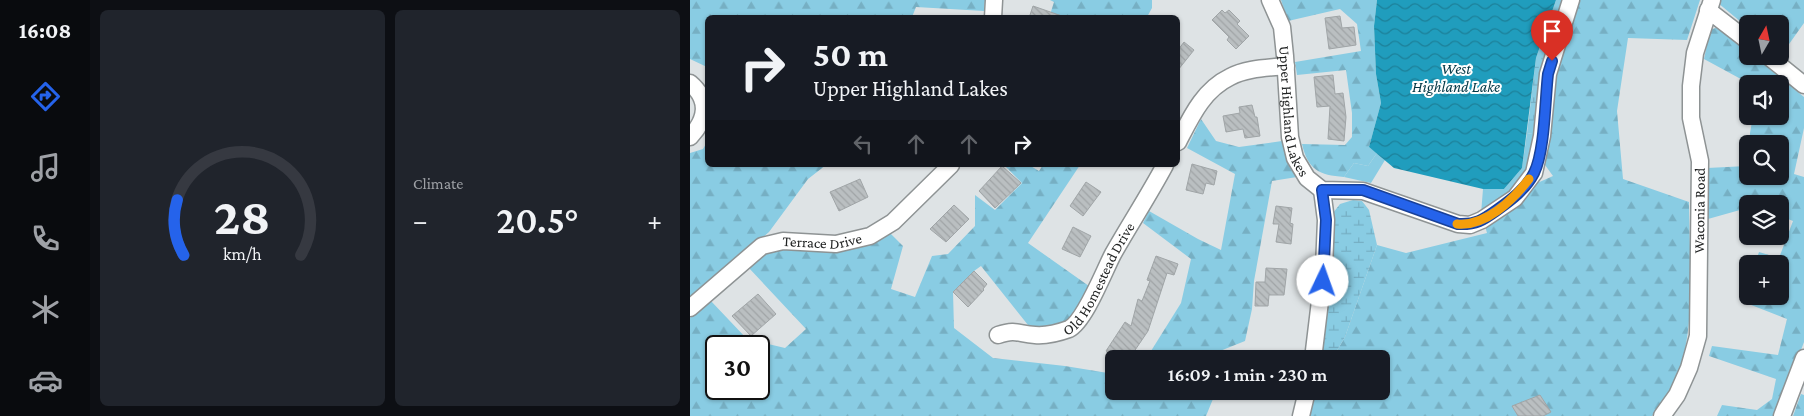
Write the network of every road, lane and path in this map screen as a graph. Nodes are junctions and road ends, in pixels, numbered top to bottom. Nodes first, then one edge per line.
1 (994, 0) edge
2 (1270, 0) edge
3 (1571, 0) edge
4 (1710, 5) edge
5 (993, 15) edge
6 (1739, 32) edge
7 (1779, 65) edge
8 (1286, 66) junction
9 (690, 83) edge
10 (1804, 85) edge
11 (690, 137) edge
12 (1180, 138) edge
13 (949, 167) edge
14 (1164, 167) edge
15 (1322, 190) junction
16 (690, 308) edge
17 (998, 335) dead end
18 (1315, 350) edge
19 (1804, 358) edge
20 (1305, 400) edge
21 (1301, 416) edge
22 (1662, 416) edge
23 (1782, 416) edge

1 - 5 street
2 - 8 street, Upper Highland Lakes
3 - 15 street, Upper Highland Lakes
4 - 6 street
4 - 22 street, Waconia Road
7 - 10 street
8 - 12 street
8 - 15 street, Upper Highland Lakes
9 - 11 street
13 - 16 street, Terrace Drive
14 - 17 street, Old Homestead Drive
15 - 18 street
19 - 23 street
20 - 21 street

